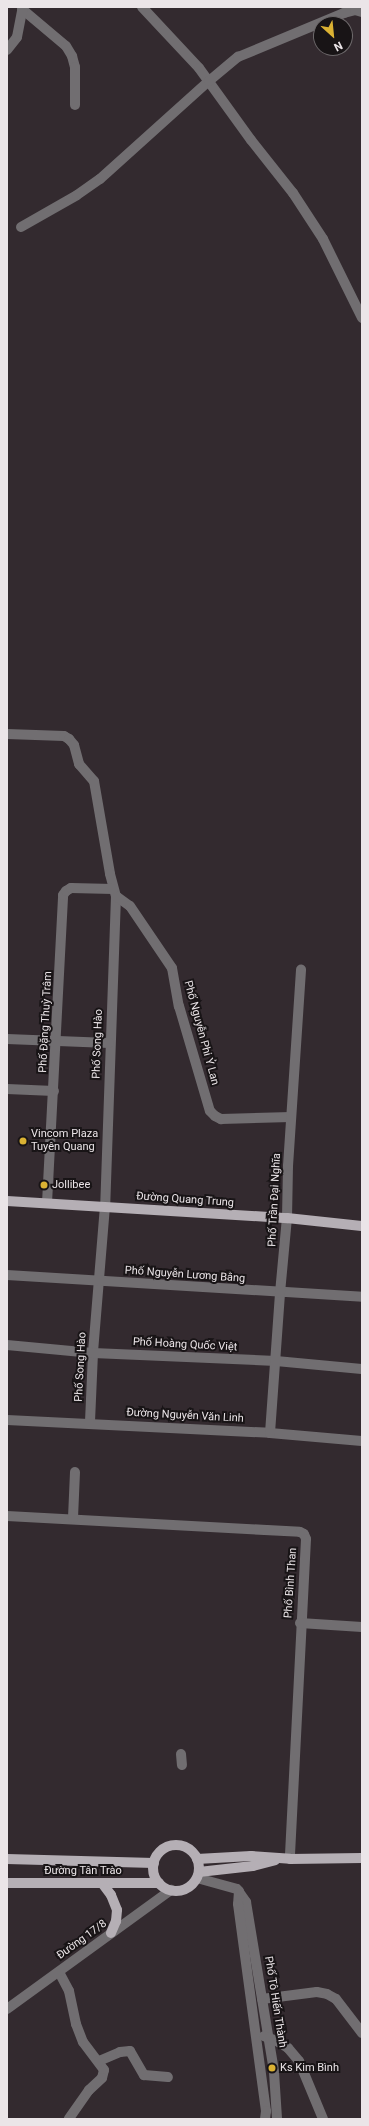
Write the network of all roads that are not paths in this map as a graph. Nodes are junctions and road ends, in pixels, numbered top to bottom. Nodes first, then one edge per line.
1 (142, 7) edge
2 (22, 8) edge
3 (362, 12) edge
4 (7, 50) edge
5 (209, 81) junction
6 (75, 105) dead end
7 (21, 227) dead end
8 (362, 318) edge
9 (7, 734) edge
10 (114, 892) junction
11 (301, 969) dead end
12 (7, 1039) edge
13 (57, 1041) junction
14 (110, 1043) junction
15 (7, 1089) edge
16 (54, 1091) junction
17 (291, 1117) junction
18 (7, 1200) edge
19 (47, 1203) junction
20 (105, 1206) junction
21 (287, 1218) junction
22 (362, 1226) edge
23 (7, 1275) edge
24 (98, 1281) junction
25 (280, 1293) junction
26 (362, 1297) edge
27 (7, 1345) edge
28 (93, 1352) junction
29 (276, 1361) junction
30 (362, 1369) edge
31 (7, 1420) edge
32 (90, 1423) junction
33 (270, 1433) junction
34 (362, 1441) edge
35 (75, 1472) dead end
36 (7, 1516) edge
37 (73, 1518) junction
38 (300, 1623) junction
39 (362, 1627) edge
40 (181, 1754) dead end
41 (182, 1765) dead end
42 (285, 1858) junction
43 (362, 1858) edge
44 (7, 1859) edge
45 (197, 1859) junction
46 (154, 1863) junction
47 (198, 1875) junction
48 (7, 1883) edge
49 (102, 1883) junction
50 (159, 1883) junction
51 (171, 1890) junction
52 (239, 1892) junction
53 (111, 1933) junction
54 (58, 1972) junction
55 (262, 1999) junction
56 (7, 2009) edge
57 (362, 2033) edge
58 (256, 2036) junction
59 (268, 2036) junction
60 (100, 2061) junction
61 (168, 2077) dead end
62 (69, 2119) edge
63 (265, 2119) edge
64 (277, 2119) edge
65 (323, 2119) edge

1 - 5 street
2 - 4 street
2 - 6 street
3 - 5 street
5 - 7 street
5 - 8 street
9 - 10 street, Phố Song Hào
10 - 13 street, Phố Đặng Thuỳ Trâm
10 - 14 street, Phố Song Hào
10 - 17 street, Phố Nguyễn Phi Ỷ Lan
11 - 17 street, Phố Trần Đại Nghĩa
12 - 13 street
13 - 14 street
13 - 16 street, Phố Đặng Thuỳ Trâm
14 - 20 street, Phố Song Hào
15 - 16 street
16 - 19 street, Phố Đặng Thuỳ Trâm
17 - 21 street, Phố Trần Đại Nghĩa
18 - 19 main road, Đường Quang Trung
19 - 20 main road, Đường Quang Trung
20 - 21 main road, Đường Quang Trung
20 - 24 street, Phố Song Hào
21 - 22 main road, Đường Quang Trung
21 - 25 street, Phố Trần Đại Nghĩa
23 - 24 street, Phố Nguyễn Lương Bằng
24 - 25 street, Phố Nguyễn Lương Bằng
24 - 28 street, Phố Song Hào
25 - 26 street, Phố Nguyễn Lương Bằng
25 - 29 street, Phố Trần Đại Nghĩa
27 - 28 street, Phố Hoàng Quốc Việt
28 - 29 street, Phố Hoàng Quốc Việt
28 - 32 street, Phố Song Hào
29 - 30 street, Phố Hoàng Quốc Việt
29 - 33 street, Phố Trần Đại Nghĩa
31 - 32 street, Đường Nguyễn Văn Linh
32 - 33 street, Đường Nguyễn Văn Linh
33 - 34 street, Đường Nguyễn Văn Linh
35 - 37 street
36 - 37 street, Phố Bình Than
37 - 38 street, Phố Bình Than
38 - 39 street
38 - 42 street, Phố Bình Than
40 - 41 street
42 - 43 main road
42 - 45 main road
42 - 47 main road
44 - 46 main road, Đường Tân Trào
45 - 46 main road
45 - 47 main road
46 - 50 main road
47 - 51 main road
47 - 52 street
48 - 49 main road, Đường Tân Trào
49 - 50 main road, Đường Tân Trào
49 - 53 main road
50 - 51 main road
51 - 53 street, Đường 17/8
52 - 55 street, Phố Tô Hiến Thành
52 - 58 street, Phố Tô Hiến Thành
53 - 54 street, Đường 17/8
54 - 56 street, Đường 17/8
54 - 60 street
55 - 57 street
55 - 59 street, Phố Tô Hiến Thành
58 - 59 street
58 - 63 street, Phố Tô Hiến Thành
59 - 64 street, Phố Tô Hiến Thành
59 - 65 street
60 - 61 street
60 - 62 street

